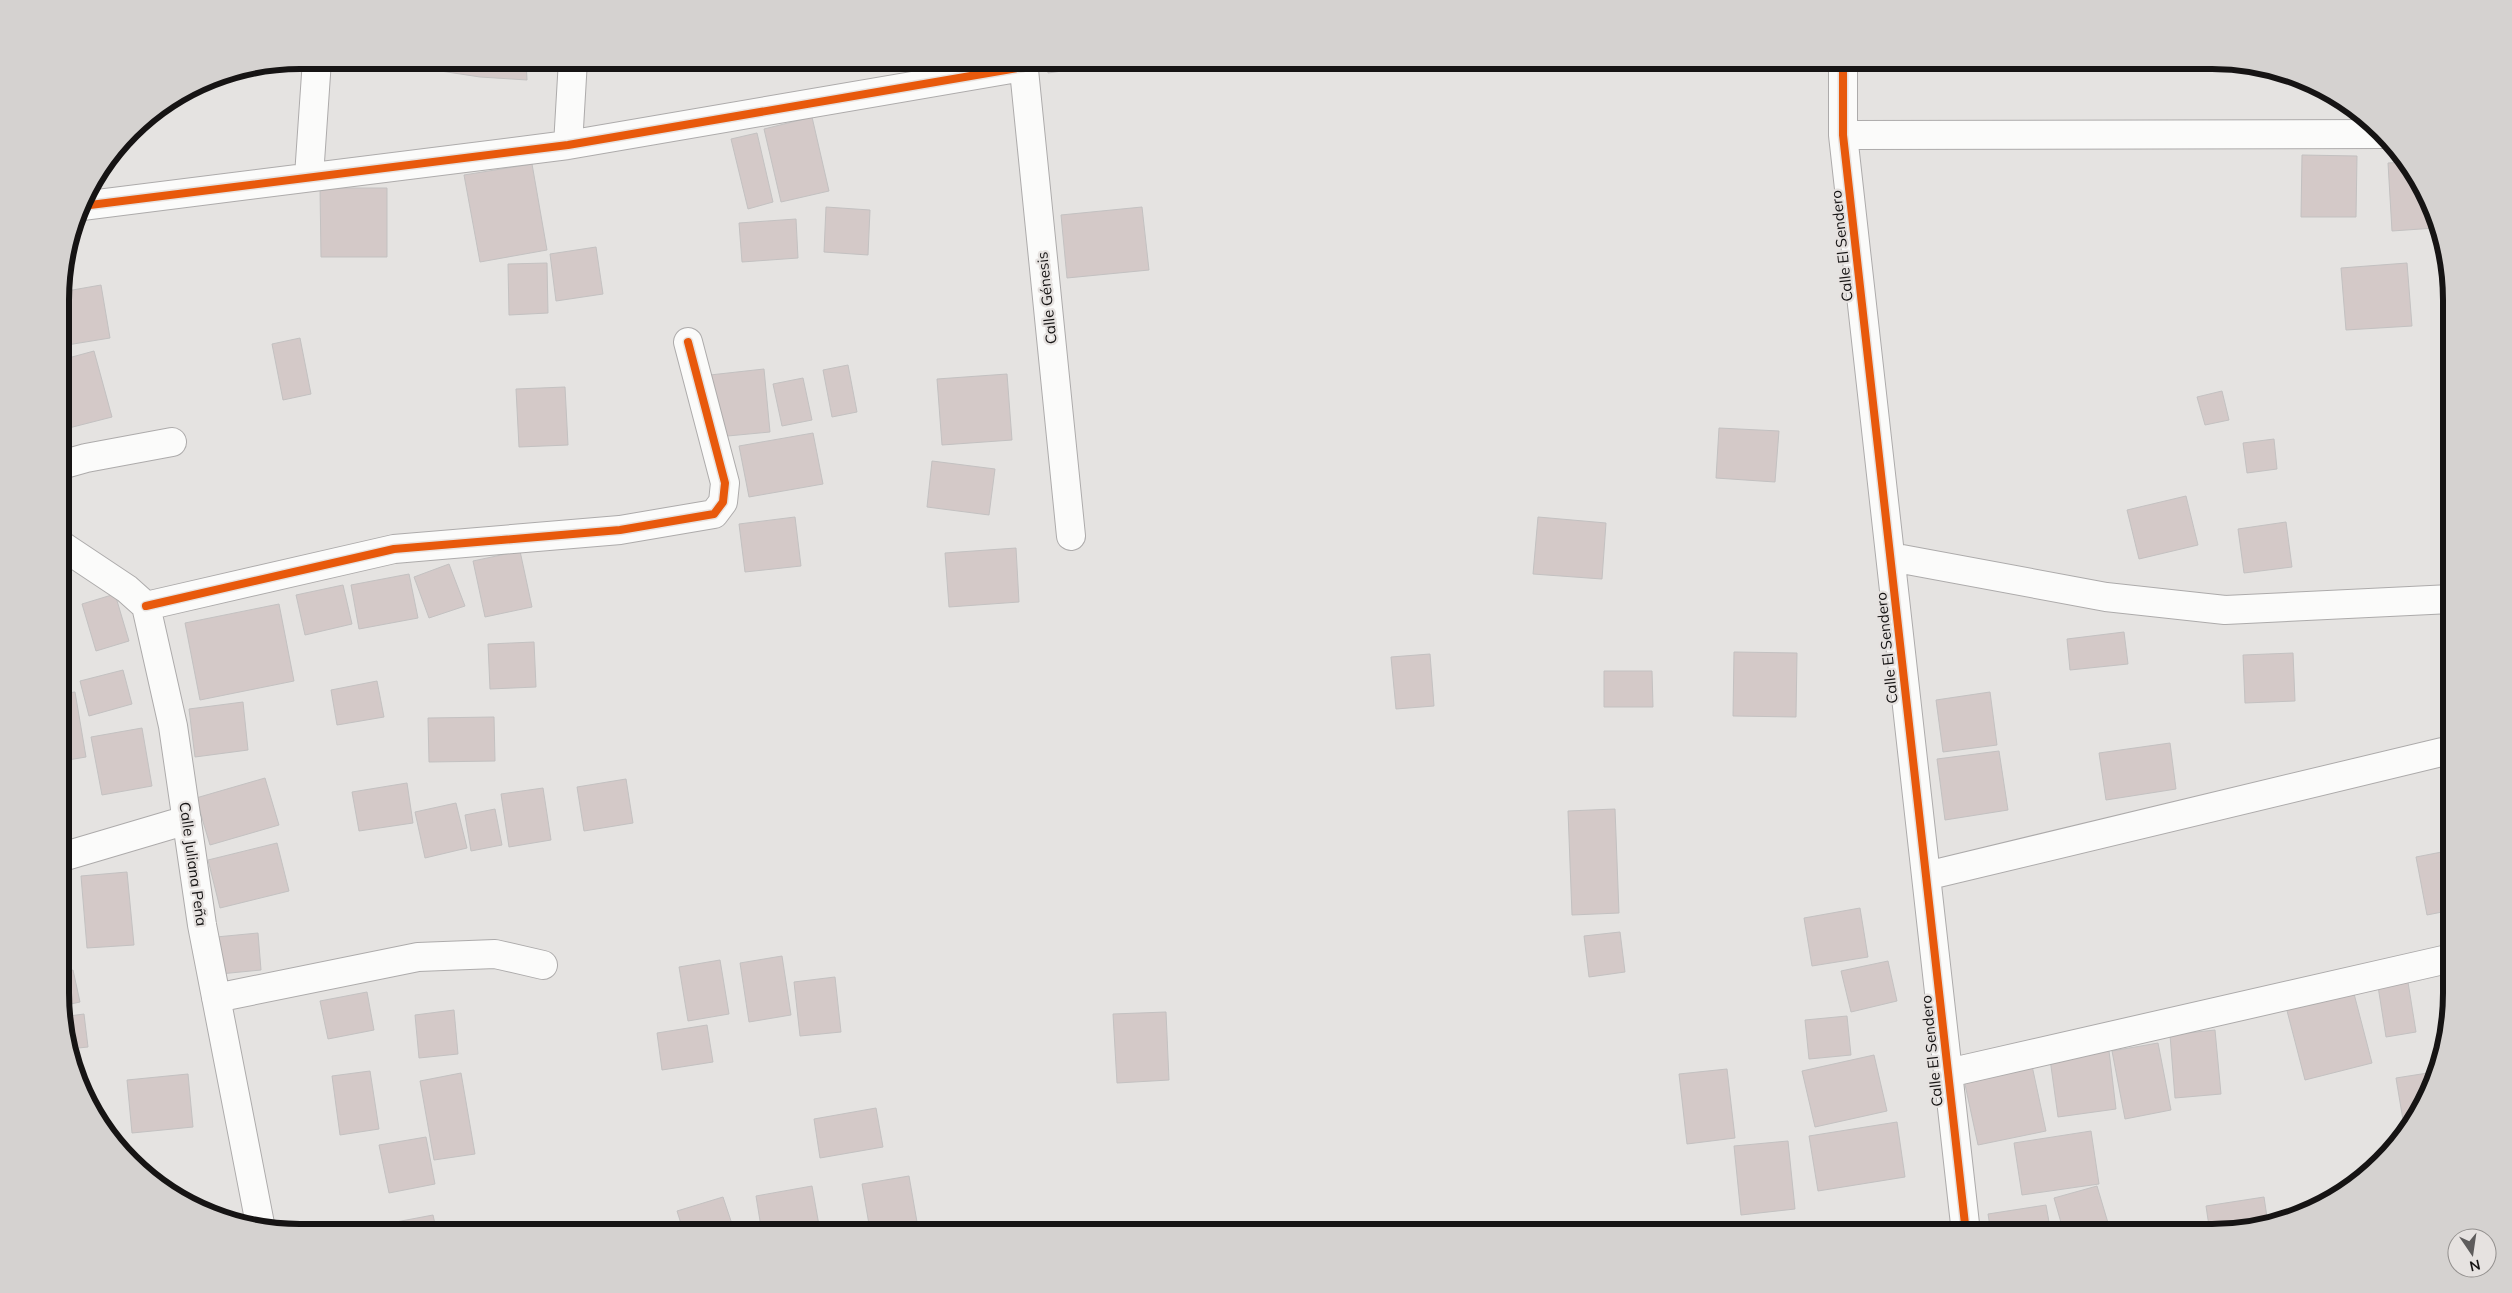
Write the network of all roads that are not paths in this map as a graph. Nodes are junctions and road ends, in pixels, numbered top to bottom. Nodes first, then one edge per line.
1 (316, 69) edge
2 (572, 69) edge
3 (995, 69) edge
4 (1024, 69) edge
5 (1843, 69) edge
6 (2374, 134) edge
7 (1843, 135) junction
8 (568, 145) junction
9 (309, 176) junction
10 (89, 205) edge
11 (688, 342) dead end
12 (172, 442) dead end
13 (69, 463) edge
14 (1071, 536) dead end
15 (69, 550) edge
16 (1891, 557) junction
17 (2443, 599) edge
18 (146, 606) junction
19 (2442, 752) dead end
20 (186, 820) junction
21 (69, 855) edge
22 (1926, 876) junction
23 (2443, 960) edge
24 (543, 965) dead end
25 (216, 998) junction
26 (1948, 1073) junction
27 (259, 1221) edge
28 (1965, 1224) edge

1 - 9 street
2 - 8 street
3 - 8 street
4 - 14 street, Calle Génesis
5 - 7 street, Calle El Sendero
6 - 7 street
7 - 16 street, Calle El Sendero
8 - 9 street
9 - 10 street
11 - 18 street
12 - 13 street
15 - 18 street
16 - 17 street
16 - 22 street, Calle El Sendero
18 - 20 street, Calle Juliana Peña
19 - 22 street
20 - 21 street
20 - 25 street, Calle Juliana Peña
22 - 26 street, Calle El Sendero
23 - 26 street
24 - 25 street
25 - 27 street, Calle Juliana Peña
26 - 28 street, Calle El Sendero

